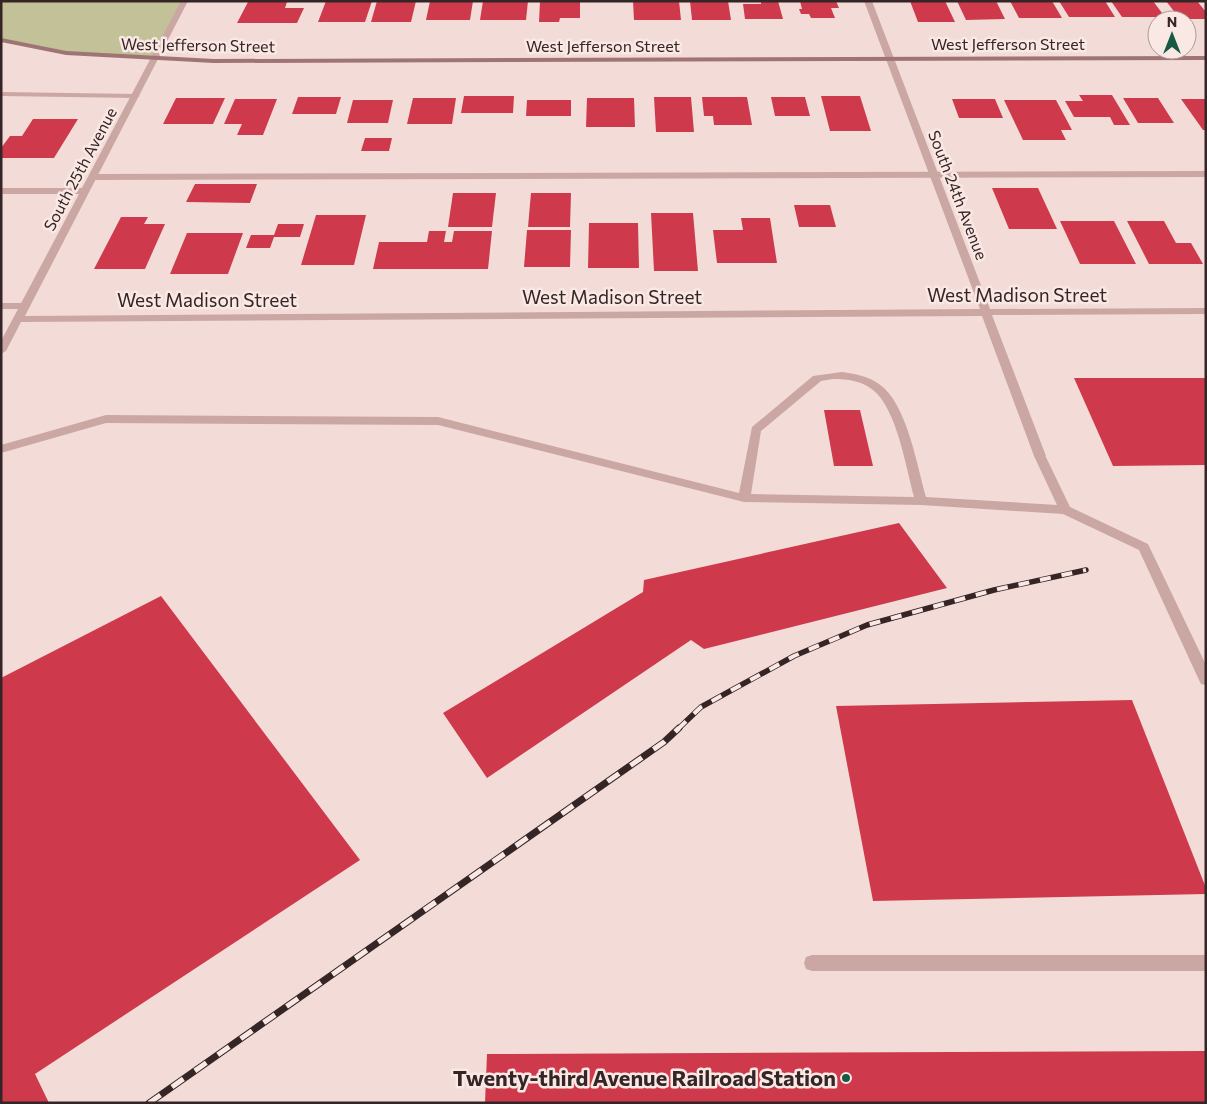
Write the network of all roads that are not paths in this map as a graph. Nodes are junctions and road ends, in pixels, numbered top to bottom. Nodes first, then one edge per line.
1 (185, 1) edge
2 (868, 1) edge
3 (1, 40) edge
4 (889, 58) junction
5 (1206, 58) edge
6 (156, 59) junction
7 (1, 94) edge
8 (136, 96) junction
9 (1206, 174) edge
10 (933, 176) junction
11 (93, 177) junction
12 (1, 191) edge
13 (86, 191) junction
14 (1, 306) edge
15 (25, 306) junction
16 (1206, 311) edge
17 (986, 312) junction
18 (18, 319) junction
19 (1, 351) edge
20 (1, 449) edge
21 (744, 498) junction
22 (921, 501) junction
23 (1065, 510) junction
24 (1206, 680) edge
25 (812, 963) dead end
26 (1206, 963) edge

1 - 6 street, South 25th Avenue
2 - 4 street, South 24th Avenue
3 - 6 street, West Jefferson Street
4 - 5 street, West Jefferson Street
4 - 6 street, West Jefferson Street
4 - 10 street, South 24th Avenue
6 - 8 street, South 25th Avenue
7 - 8 street
8 - 11 street, South 25th Avenue
9 - 10 street
10 - 11 street
10 - 17 street, South 24th Avenue
11 - 13 street, South 25th Avenue
12 - 13 street
13 - 15 street, South 25th Avenue
14 - 15 street
15 - 18 street, South 25th Avenue
16 - 17 street, West Madison Street
17 - 18 street, West Madison Street
17 - 23 street, South 24th Avenue
18 - 19 street, South 25th Avenue
20 - 21 street
21 - 22 street
21 - 22 street
22 - 23 street
23 - 24 street
25 - 26 street

